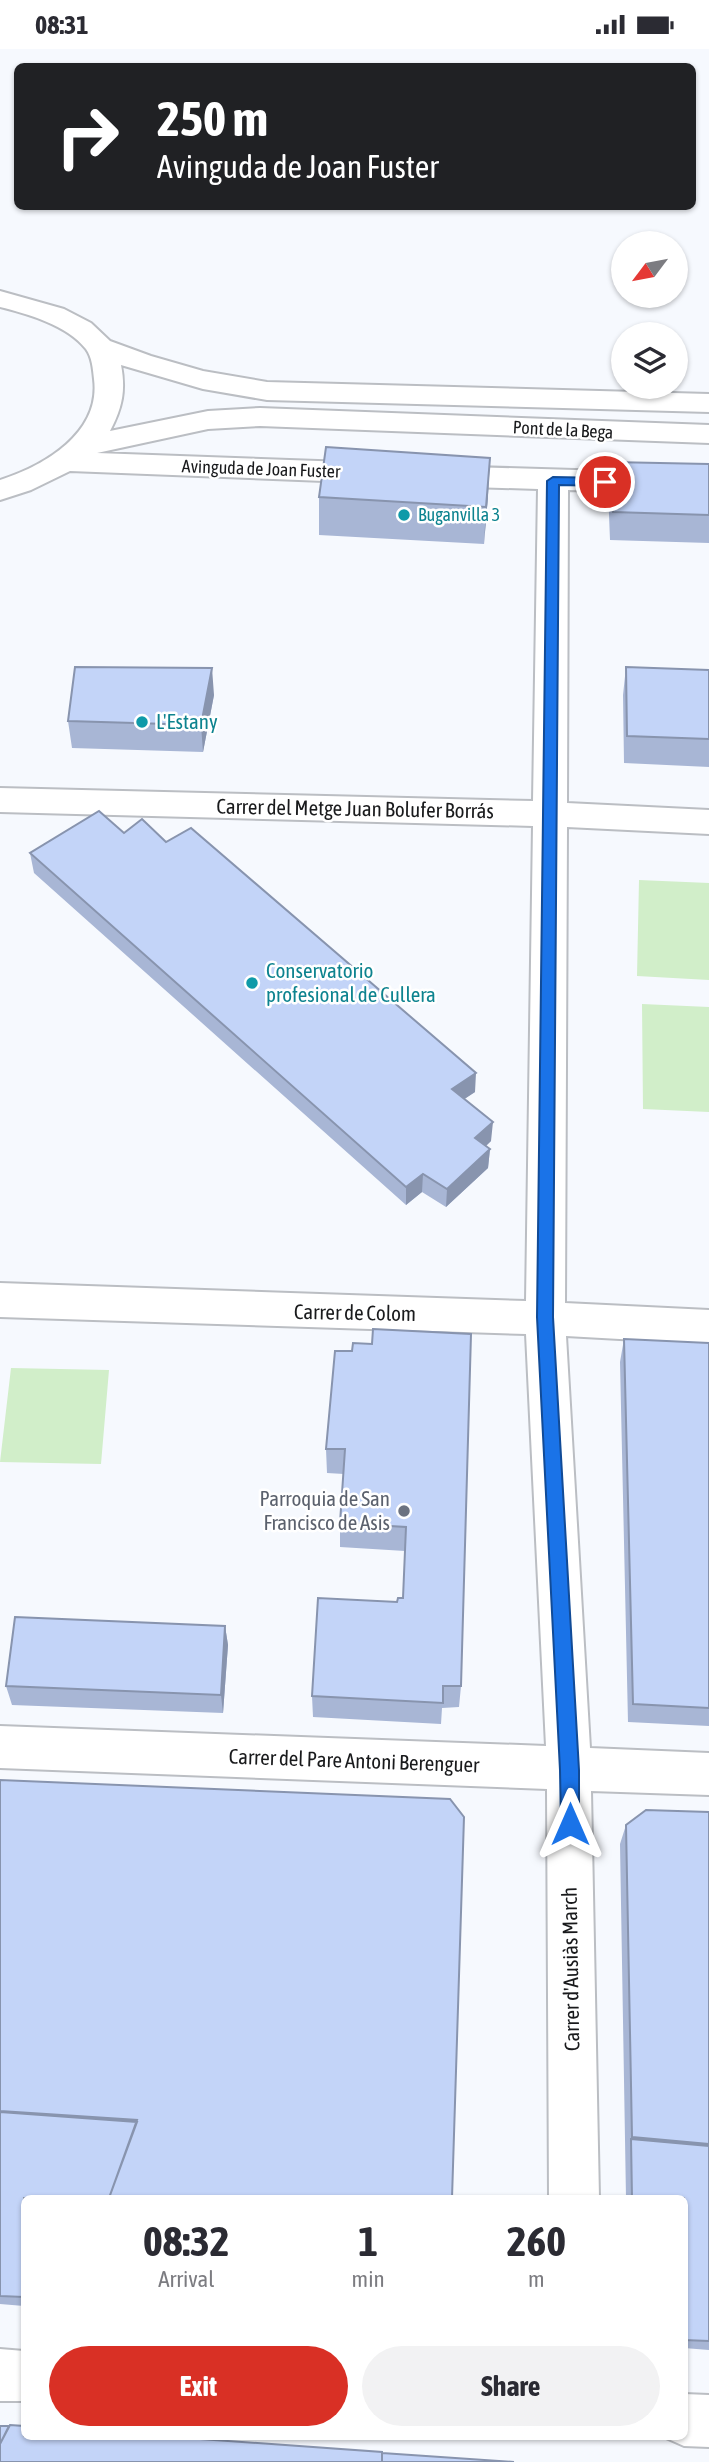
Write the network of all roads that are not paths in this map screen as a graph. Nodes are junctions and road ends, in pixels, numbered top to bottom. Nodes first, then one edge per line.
1 (0, 299) edge
2 (100, 347) junction
3 (709, 403) edge
4 (418, 409) junction
5 (709, 434) edge
6 (75, 453) junction
7 (553, 481) junction
8 (709, 484) edge
9 (0, 490) edge
10 (0, 800) edge
11 (550, 814) junction
12 (709, 822) edge
13 (0, 1300) edge
14 (545, 1317) junction
15 (709, 1327) edge
16 (0, 1747) edge
17 (569, 1770) junction
18 (709, 1774) edge
19 (574, 2195) edge
20 (0, 2375) edge
21 (21, 2377) edge
22 (688, 2420) edge
23 (709, 2421) edge

1 - 2 street
2 - 4 street
2 - 6 street
3 - 4 street, Pont de la Bega
4 - 5 street, Pont de la Bega
4 - 6 street, Avinguda de Joan Fuster
6 - 7 street, Avinguda de Joan Fuster
6 - 9 street
7 - 8 street, Avinguda de Joan Fuster
7 - 11 street, Carrer d'Ausiàs March
10 - 11 street, Carrer del Metge Juan Bolufer Borrás
11 - 12 street, Carrer del Metge Juan Bolufer Borrás
11 - 14 street, Carrer d'Ausiàs March
13 - 14 street, Carrer de Colom
14 - 15 street, Carrer de Colom
14 - 17 street, Carrer d'Ausiàs March
16 - 17 street, Carrer del Pare Antoni Berenguer
17 - 18 street, Carrer del Pare Antoni Berenguer
17 - 19 street, Carrer d'Ausiàs March
20 - 21 street
22 - 23 street

